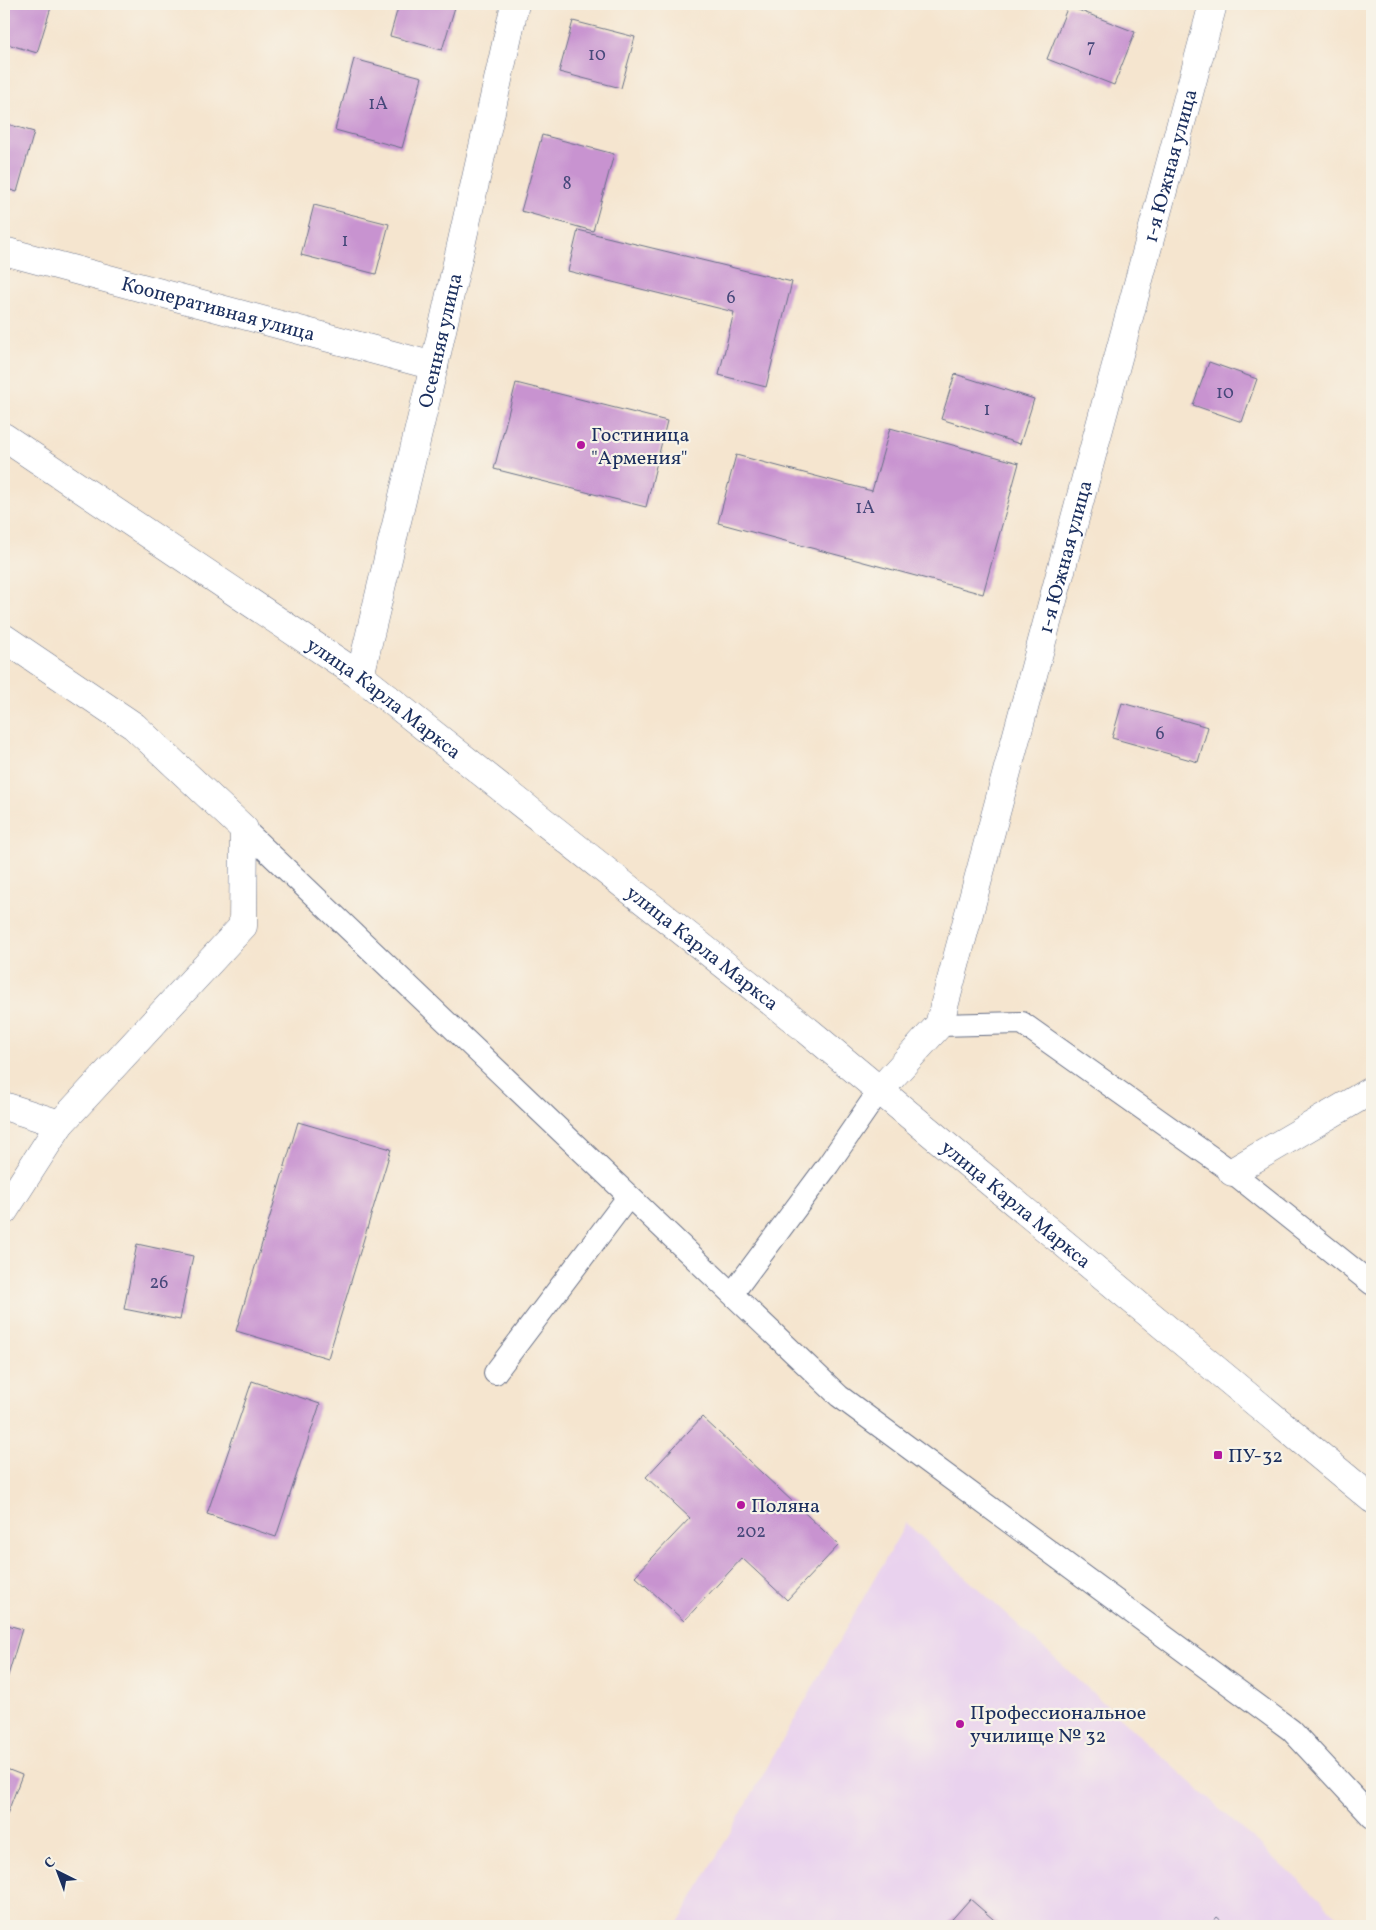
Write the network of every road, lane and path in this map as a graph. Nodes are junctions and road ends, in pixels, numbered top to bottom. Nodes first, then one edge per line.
1 (515, 4) edge
2 (1214, 4) edge
3 (4, 250) edge
4 (434, 366) junction
5 (4, 437) edge
6 (4, 638) edge
7 (360, 676) junction
8 (244, 829) junction
9 (939, 1024) junction
10 (1372, 1090) edge
11 (879, 1091) junction
12 (4, 1106) edge
13 (60, 1124) junction
14 (1232, 1172) junction
15 (629, 1196) junction
16 (4, 1211) edge
17 (1372, 1284) edge
18 (732, 1294) junction
19 (495, 1373) dead end
20 (1372, 1499) edge
21 (1372, 1817) edge

1 - 4 main road, Осенняя улица
2 - 9 main road, 1-я Южная улица
3 - 4 main road, Кооперативная улица
4 - 7 main road, Осенняя улица
5 - 7 main road, улица Карла Маркса
6 - 8 main road
7 - 11 main road, улица Карла Маркса
8 - 13 main road
8 - 15 lane
9 - 11 main road, 1-я Южная улица
9 - 14 lane
10 - 14 main road
11 - 18 lane
11 - 20 main road, улица Карла Маркса
12 - 13 main road
13 - 16 main road
14 - 17 lane
15 - 18 lane
15 - 19 lane
18 - 21 lane

